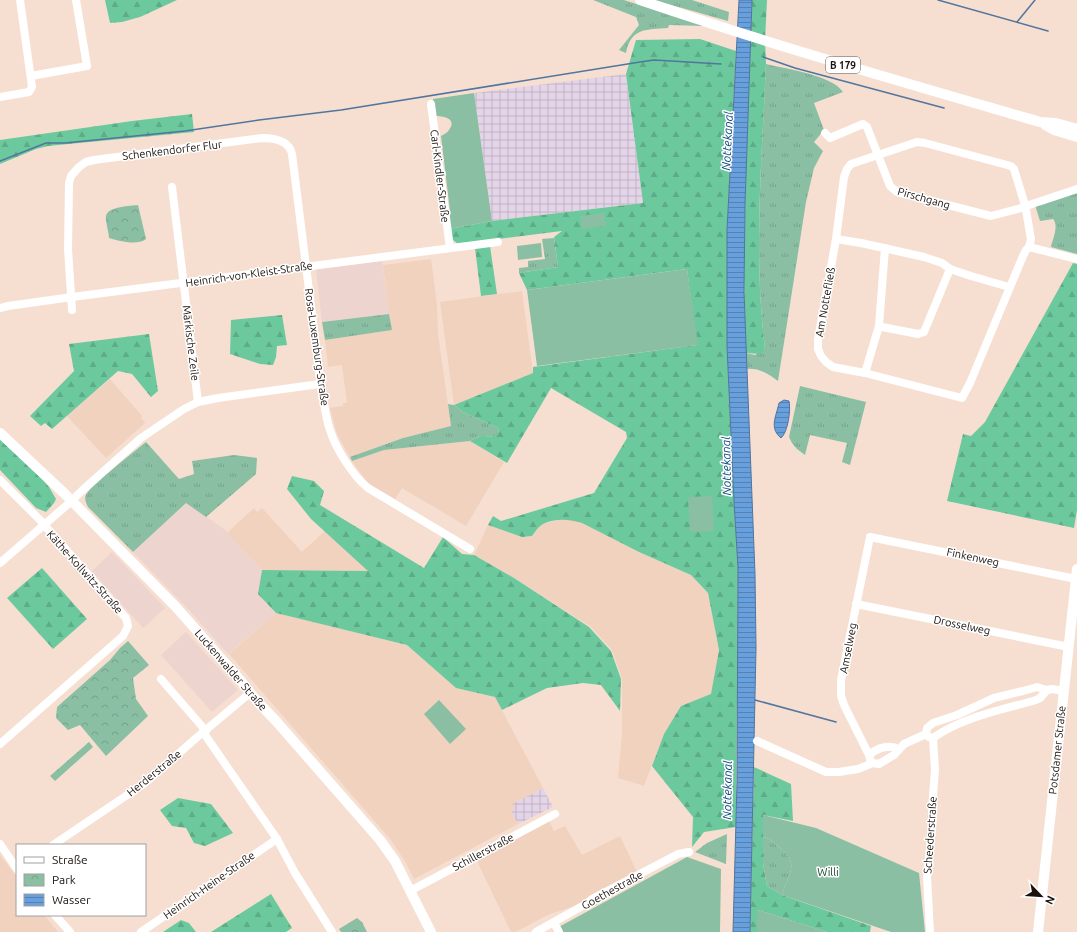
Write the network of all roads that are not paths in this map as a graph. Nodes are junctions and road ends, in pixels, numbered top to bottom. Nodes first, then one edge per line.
1 (20, 0) edge
2 (76, 0) edge
3 (640, 0) edge
4 (30, 76) junction
5 (0, 97) edge
6 (431, 104) dead end
7 (1040, 122) junction
8 (1077, 129) edge
9 (824, 133) dead end
10 (1077, 137) edge
11 (878, 155) junction
12 (172, 188) dead end
13 (1077, 189) edge
14 (1025, 206) junction
15 (836, 239) junction
16 (498, 242) dead end
17 (1029, 247) junction
18 (450, 248) junction
19 (885, 248) junction
20 (1077, 259) edge
21 (306, 267) junction
22 (950, 269) junction
23 (184, 283) junction
24 (1009, 287) junction
25 (72, 297) junction
26 (0, 308) edge
27 (72, 310) dead end
28 (879, 326) junction
29 (865, 373) junction
30 (320, 384) junction
31 (198, 402) junction
32 (0, 432) edge
33 (0, 480) edge
34 (72, 501) junction
35 (44, 525) junction
36 (870, 537) joint
37 (470, 549) dead end
38 (0, 563) edge
39 (1076, 574) edge
40 (856, 604) junction
41 (1069, 647) junction
42 (162, 679) dead end
43 (1046, 690) junction
44 (1064, 691) junction
45 (250, 693) junction
46 (205, 732) junction
47 (929, 736) junction
48 (757, 741) dead end
49 (0, 744) edge
50 (899, 749) junction
51 (869, 755) junction
52 (873, 763) junction
53 (555, 814) dead end
54 (277, 839) junction
55 (0, 844) edge
56 (54, 844) edge
57 (689, 852) dead end
58 (16, 868) edge
59 (410, 891) junction
60 (56, 916) edge
61 (554, 923) junction
62 (70, 932) edge
63 (142, 932) edge
64 (332, 932) edge
65 (431, 932) edge
66 (536, 932) edge
67 (559, 932) edge
68 (930, 932) edge
69 (1038, 932) edge

1 - 4 street
2 - 4 street
3 - 7 main road, B 179
4 - 5 street
6 - 18 street, Carl-Kindler-Straße
7 - 8 main road, B 179
7 - 10 main road, B 179
9 - 11 street, Pirschgang
11 - 14 street, Pirschgang
11 - 14 street, Am Nottefließ
11 - 15 street, Am Nottefließ
12 - 23 street, Märkische Zeile
13 - 14 street, Pirschgang
14 - 17 street, Am Nottefließ
15 - 19 street
15 - 29 street, Am Nottefließ
16 - 18 street, Heinrich-von-Kleist-Straße
17 - 20 street
17 - 24 street, Am Nottefließ
18 - 21 street, Heinrich-von-Kleist-Straße
19 - 22 street
19 - 28 street
21 - 23 street, Heinrich-von-Kleist-Straße
21 - 25 street, Schenkendorfer Flur
21 - 30 street, Rosa-Luxemburg-Straße
22 - 24 street
22 - 28 street
23 - 25 street, Heinrich-von-Kleist-Straße
23 - 31 street, Märkische Zeile
24 - 29 street, Am Nottefließ
25 - 26 street, Heinrich-von-Kleist-Straße
25 - 27 street, Schenkendorfer Flur
28 - 29 street
30 - 31 street
30 - 37 street, Rosa-Luxemburg-Straße
31 - 34 street
32 - 34 main road, Luckenwalder Straße
33 - 35 street, Käthe-Kollwitz-Straße
34 - 35 street
34 - 45 main road, Luckenwalder Straße
35 - 38 street
35 - 49 street, Käthe-Kollwitz-Straße
36 - 39 street, Finkenweg
36 - 40 street, Amselweg
39 - 41 main road, Potsdamer Straße
40 - 41 street, Drosselweg
40 - 51 street, Amselweg
41 - 44 main road, Potsdamer Straße
42 - 46 street
43 - 44 street
43 - 47 street
43 - 47 street
44 - 69 main road, Potsdamer Straße
45 - 46 street, Herderstraße
45 - 59 main road, Luckenwalder Straße
46 - 54 street
46 - 56 street, Herderstraße
47 - 50 street
47 - 68 street, Scheederstraße
48 - 52 street
50 - 51 street
50 - 52 street
51 - 52 street, Amselweg
53 - 59 street, Schillerstraße
54 - 63 street, Heinrich-Heine-Straße
54 - 64 street
55 - 58 street
57 - 61 street, Goethestraße
59 - 65 main road, Luckenwalder Straße
60 - 62 street
61 - 66 street, Goethestraße
61 - 67 street

